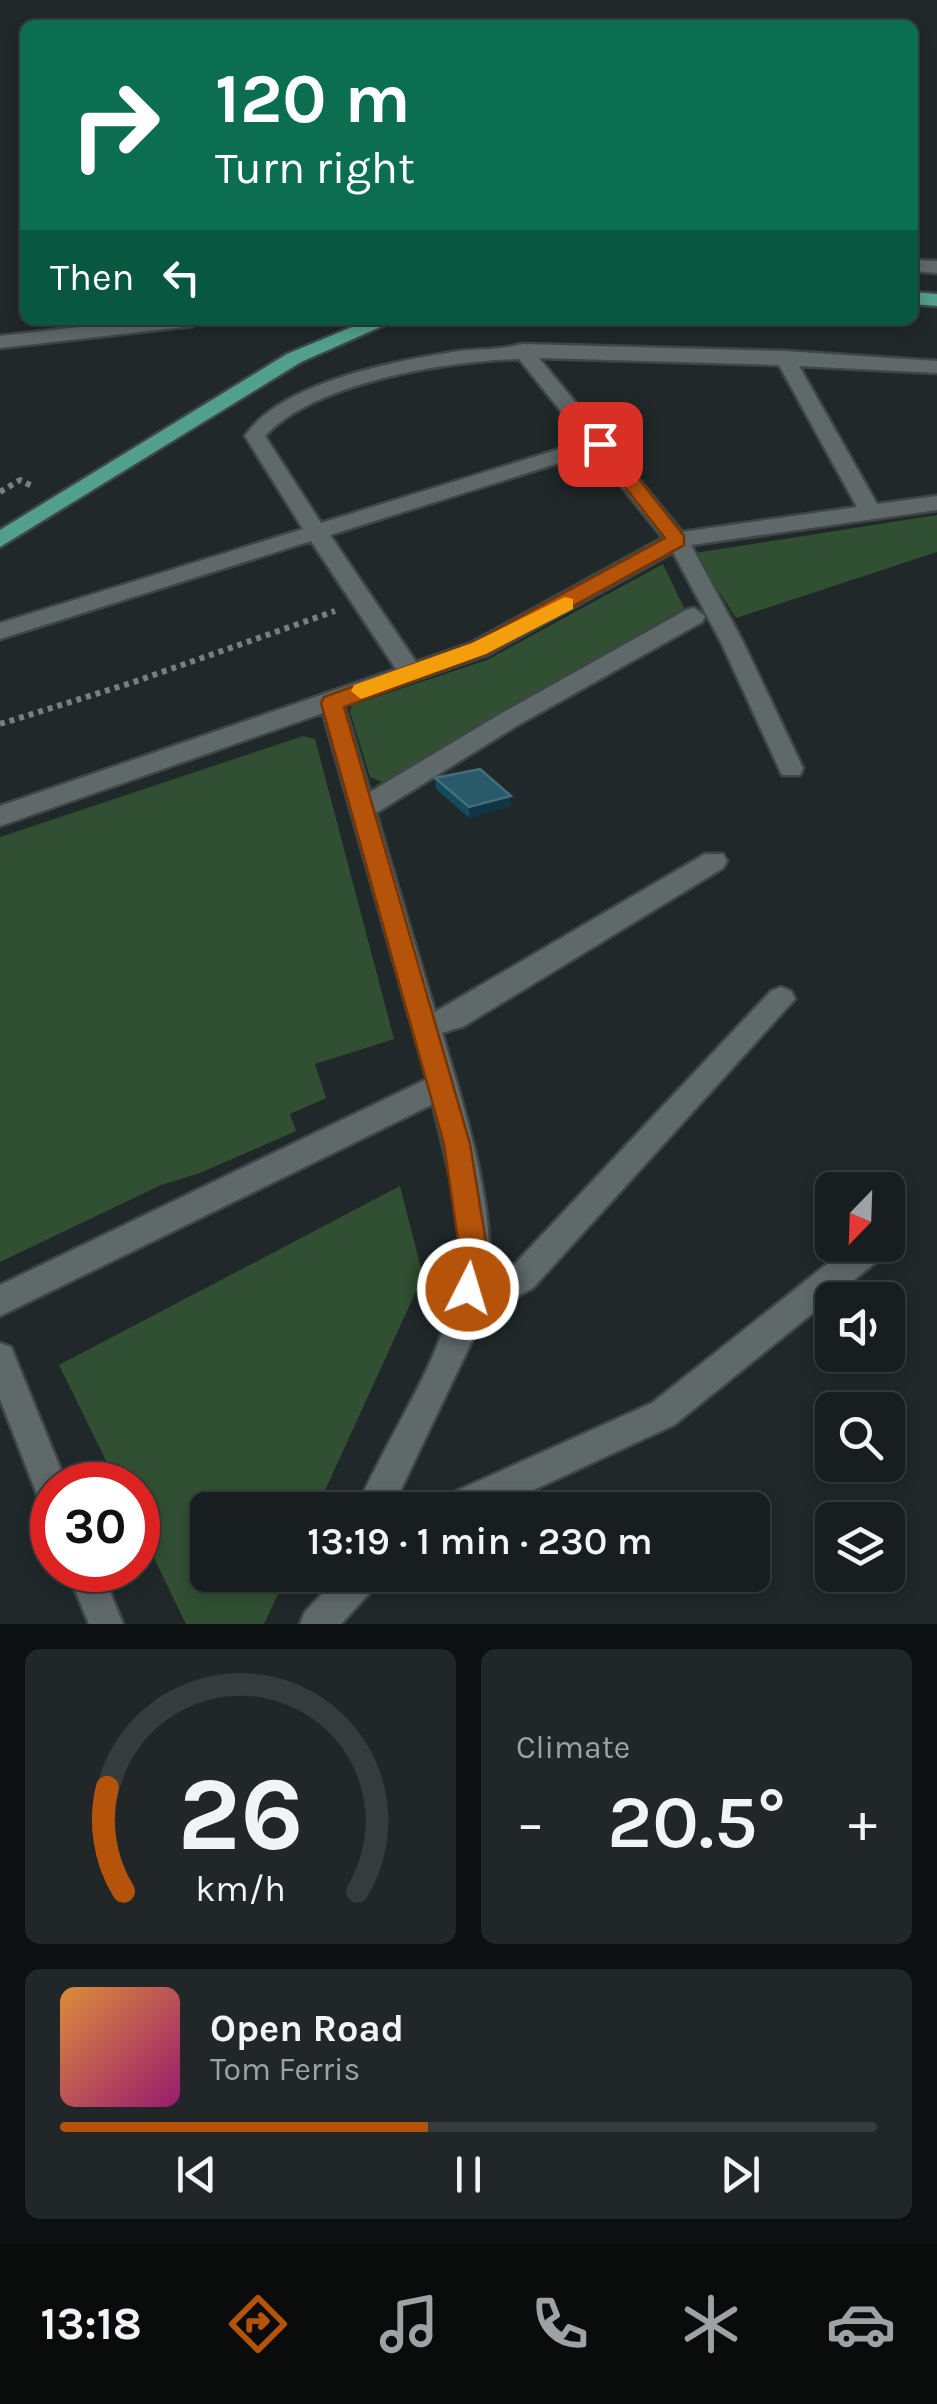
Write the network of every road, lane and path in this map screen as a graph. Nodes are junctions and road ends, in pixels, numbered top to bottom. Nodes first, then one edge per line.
1 (148, 325) edge
2 (370, 325) edge
3 (0, 342) edge
4 (522, 350) junction
5 (784, 357) junction
6 (937, 368) edge
7 (600, 444) junction
8 (41, 491) dead end
9 (0, 492) edge
10 (937, 503) edge
11 (872, 514) junction
12 (314, 532) junction
13 (0, 540) edge
14 (677, 540) junction
15 (360, 602) junction
16 (694, 616) dead end
17 (0, 630) edge
18 (410, 672) junction
19 (332, 703) junction
20 (0, 724) edge
21 (791, 768) dead end
22 (360, 810) junction
23 (0, 816) edge
24 (714, 861) dead end
25 (781, 999) dead end
26 (424, 1027) junction
27 (443, 1085) junction
28 (853, 1262) edge
29 (0, 1301) edge
30 (456, 1344) junction
31 (0, 1358) edge
32 (41, 1462) edge
33 (382, 1492) edge
34 (492, 1492) edge
35 (93, 1592) edge
36 (332, 1592) edge
37 (347, 1592) edge
38 (106, 1624) edge
39 (317, 1624) edge

1 - 3 street
2 - 13 main road
4 - 5 street
4 - 7 street
4 - 12 street
5 - 6 street
5 - 11 street
7 - 12 street
7 - 14 street
8 - 9 path
10 - 11 street
11 - 14 street
12 - 15 street
12 - 17 street
14 - 18 street
14 - 21 street
15 - 18 street
15 - 20 path
16 - 22 street
18 - 19 street
19 - 22 street
19 - 23 street
22 - 26 street
24 - 26 street
25 - 30 street
26 - 27 street
27 - 29 street
27 - 30 street
28 - 34 street
30 - 33 street
31 - 32 street
35 - 38 street
36 - 39 street
37 - 39 street

